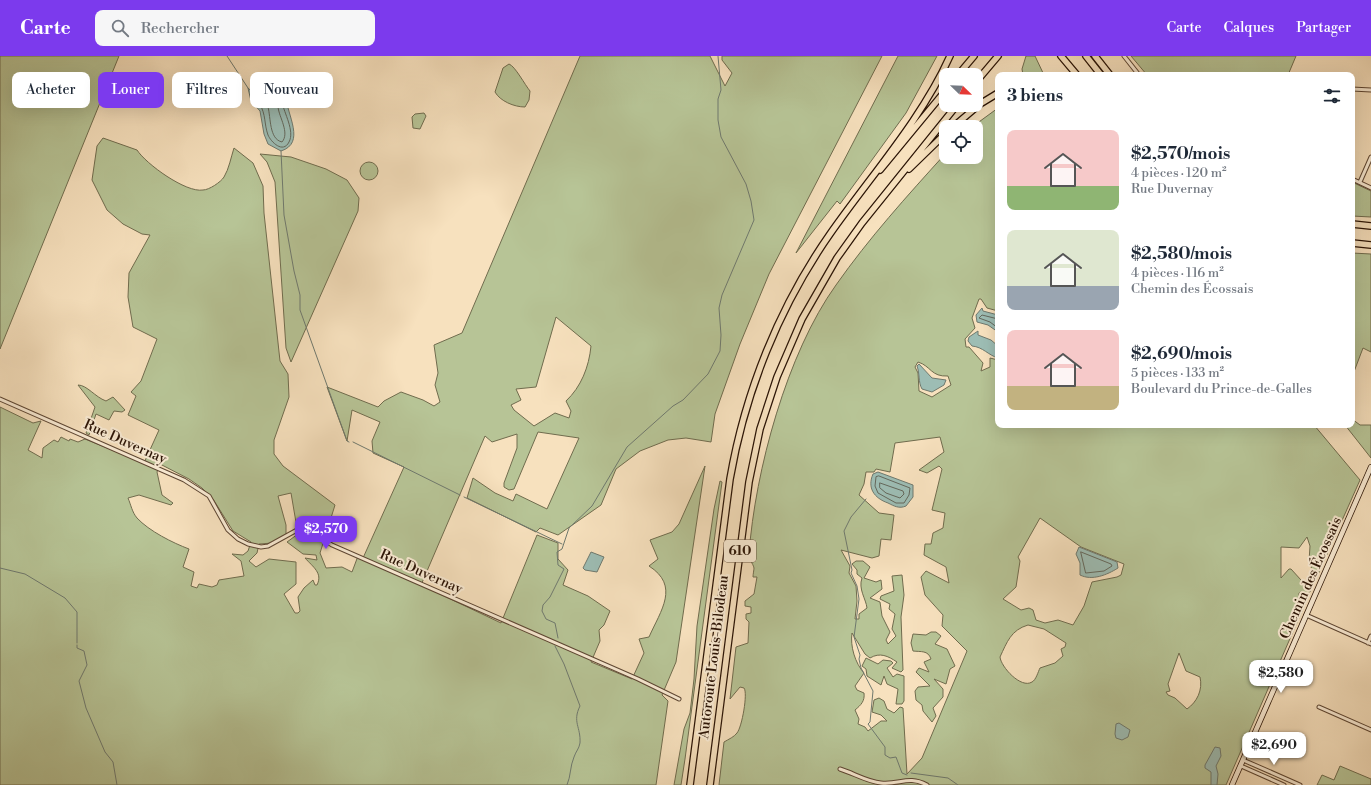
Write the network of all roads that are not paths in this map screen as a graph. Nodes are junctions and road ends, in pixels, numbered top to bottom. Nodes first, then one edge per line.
1 (950, 56) edge
2 (974, 56) edge
3 (998, 56) edge
4 (1061, 56) edge
5 (1086, 56) edge
6 (1095, 56) edge
7 (1124, 56) edge
8 (964, 68) edge
9 (1074, 72) edge
10 (1099, 72) edge
11 (1108, 72) edge
12 (1137, 72) edge
13 (983, 74) edge
14 (1355, 89) edge
15 (1371, 90) edge
16 (995, 95) edge
17 (939, 99) edge
18 (951, 112) edge
19 (961, 120) edge
20 (939, 140) edge
21 (1371, 157) edge
22 (1355, 180) edge
23 (1360, 182) junction
24 (892, 186) junction
25 (1371, 188) edge
26 (846, 213) junction
27 (1355, 224) edge
28 (1371, 226) edge
29 (1355, 243) edge
30 (1371, 245) edge
31 (0, 399) edge
32 (1371, 467) edge
33 (1306, 615) junction
34 (1371, 636) edge
35 (1369, 643) edge
36 (679, 699) dead end
37 (1319, 707) dead end
38 (1371, 730) edge
39 (1243, 760) junction
40 (1240, 766) junction
41 (840, 769) dead end
42 (1283, 778) junction
43 (1280, 784) edge
44 (690, 785) edge
45 (710, 785) edge
46 (927, 785) edge
47 (1232, 785) edge
48 (1284, 785) edge
49 (1300, 785) edge

1 - 26 highway
2 - 8 highway
3 - 13 highway
4 - 9 highway
5 - 10 highway
6 - 11 highway
7 - 12 street
14 - 15 street
16 - 19 highway
17 - 26 highway
18 - 24 highway
20 - 24 highway
21 - 23 street
22 - 23 street
23 - 25 street
24 - 45 highway, Autoroute Louis-Bilodeau / 610
26 - 44 highway, Autoroute Louis-Bilodeau / 610
27 - 28 highway
29 - 30 highway
31 - 36 street, Rue Duvernay
32 - 33 main road, Chemin des Écossais
33 - 35 street
33 - 39 main road, Chemin des Écossais
34 - 35 street
37 - 38 street
39 - 40 main road, Chemin des Écossais
39 - 42 street
40 - 43 street
40 - 47 main road, Chemin des Écossais
41 - 46 street
42 - 43 street
42 - 49 street
43 - 48 street

